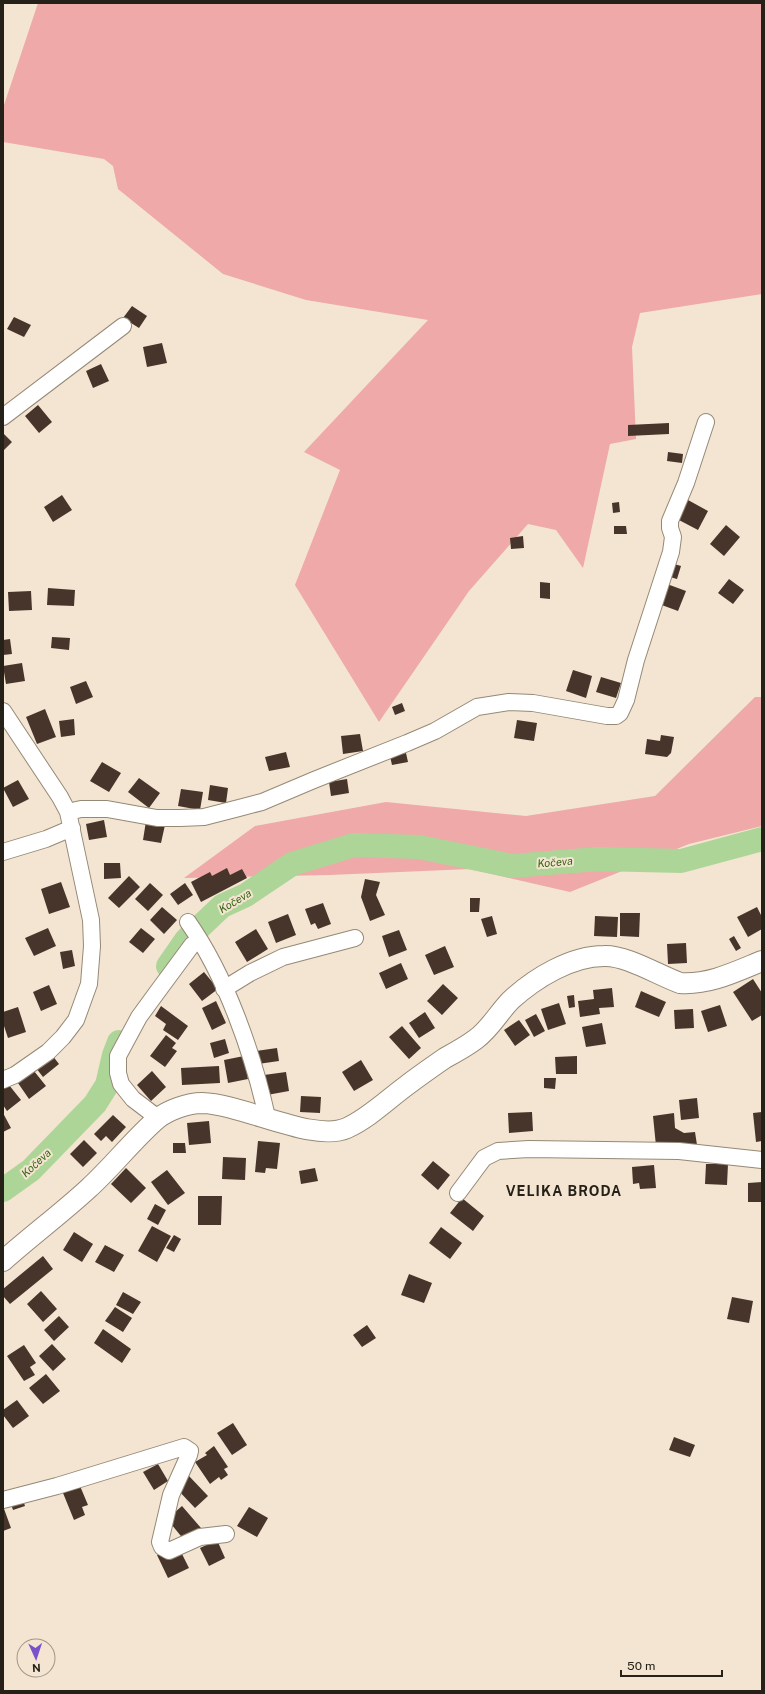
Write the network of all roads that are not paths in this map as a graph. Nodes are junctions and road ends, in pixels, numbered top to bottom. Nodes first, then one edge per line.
1 (123, 326) dead end
2 (3, 417) edge
3 (706, 422) dead end
4 (3, 711) edge
5 (68, 812) junction
6 (72, 828) junction
7 (3, 852) edge
8 (189, 923) dead end
9 (355, 938) dead end
10 (200, 940) junction
11 (762, 961) edge
12 (224, 989) junction
13 (3, 1080) edge
14 (158, 1118) junction
15 (267, 1118) junction
16 (762, 1160) edge
17 (458, 1193) dead end
18 (3, 1261) edge
19 (3, 1500) edge
20 (226, 1534) dead end

1 - 2 street
3 - 5 street
4 - 5 street
5 - 6 street
6 - 7 street
6 - 13 street
8 - 10 street
9 - 12 street
10 - 12 street
10 - 14 street
11 - 15 main road
12 - 15 street
14 - 15 main road
14 - 18 main road
16 - 17 street
19 - 20 street

